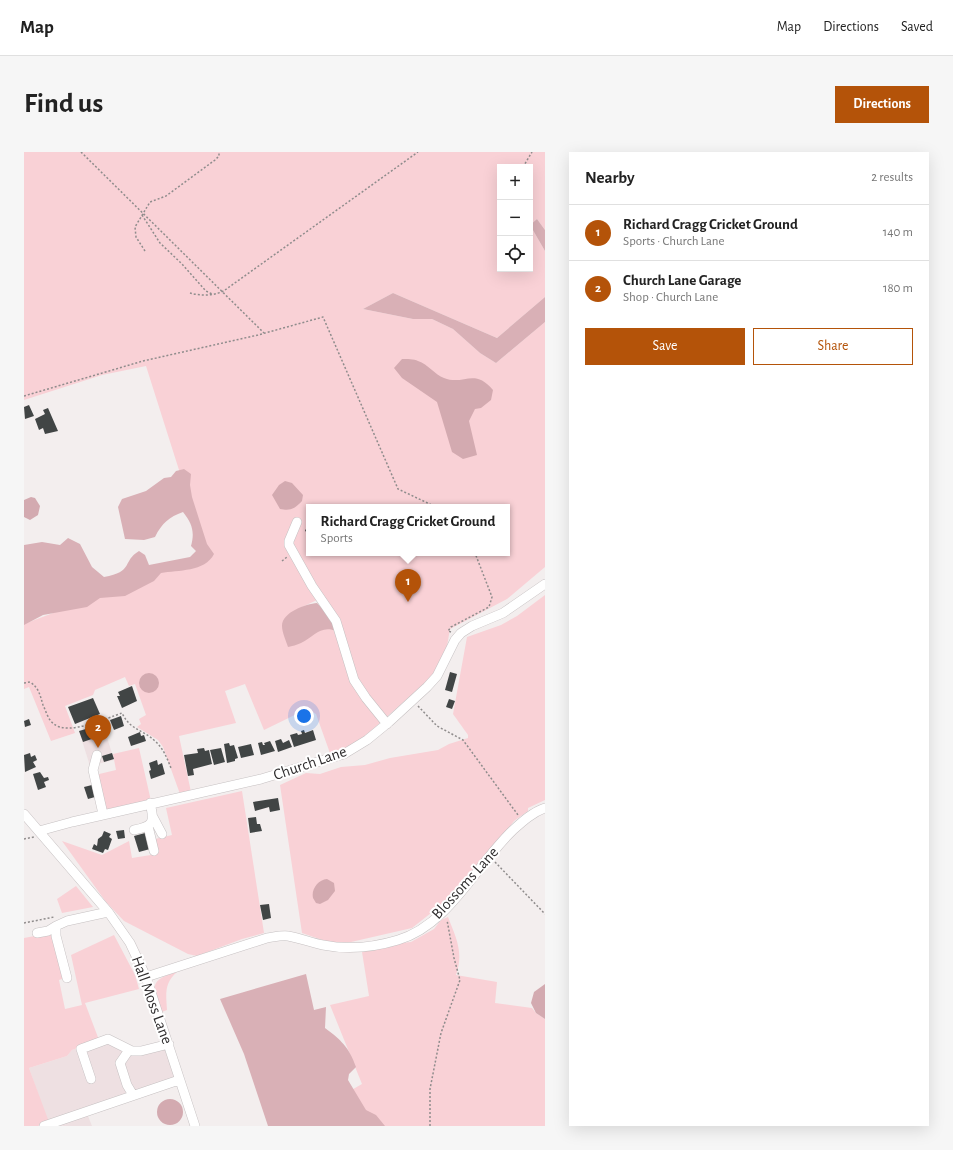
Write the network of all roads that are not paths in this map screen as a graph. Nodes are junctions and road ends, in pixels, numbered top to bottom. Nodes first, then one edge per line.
1 (297, 522) dead end
2 (545, 584) edge
3 (387, 724) junction
4 (96, 755) dead end
5 (150, 804) junction
6 (545, 808) edge
7 (24, 814) edge
8 (103, 814) junction
9 (153, 817) junction
10 (148, 826) junction
11 (134, 830) dead end
12 (39, 831) junction
13 (162, 834) dead end
14 (154, 851) dead end
15 (108, 912) junction
16 (56, 926) junction
17 (37, 933) dead end
18 (146, 977) junction
19 (67, 978) dead end
20 (169, 1044) junction
21 (129, 1050) junction
22 (91, 1079) dead end
23 (179, 1080) junction
24 (133, 1095) junction
25 (44, 1126) edge
26 (194, 1126) edge

1 - 3 street
2 - 3 street, Church Lane
3 - 5 street, Church Lane
4 - 8 street
5 - 8 street, Church Lane
5 - 9 street
6 - 18 street, Blossoms Lane
7 - 12 street, Hall Moss Lane
8 - 12 street, Church Lane
9 - 10 street
9 - 13 street
10 - 11 street
10 - 14 street
12 - 15 street, Hall Moss Lane
15 - 16 street
15 - 18 street, Hall Moss Lane
16 - 17 street
16 - 19 street
18 - 20 street, Hall Moss Lane
20 - 21 street
20 - 23 street, Hall Moss Lane
21 - 22 street
21 - 24 street
23 - 24 street
23 - 26 street, Hall Moss Lane
24 - 25 street

